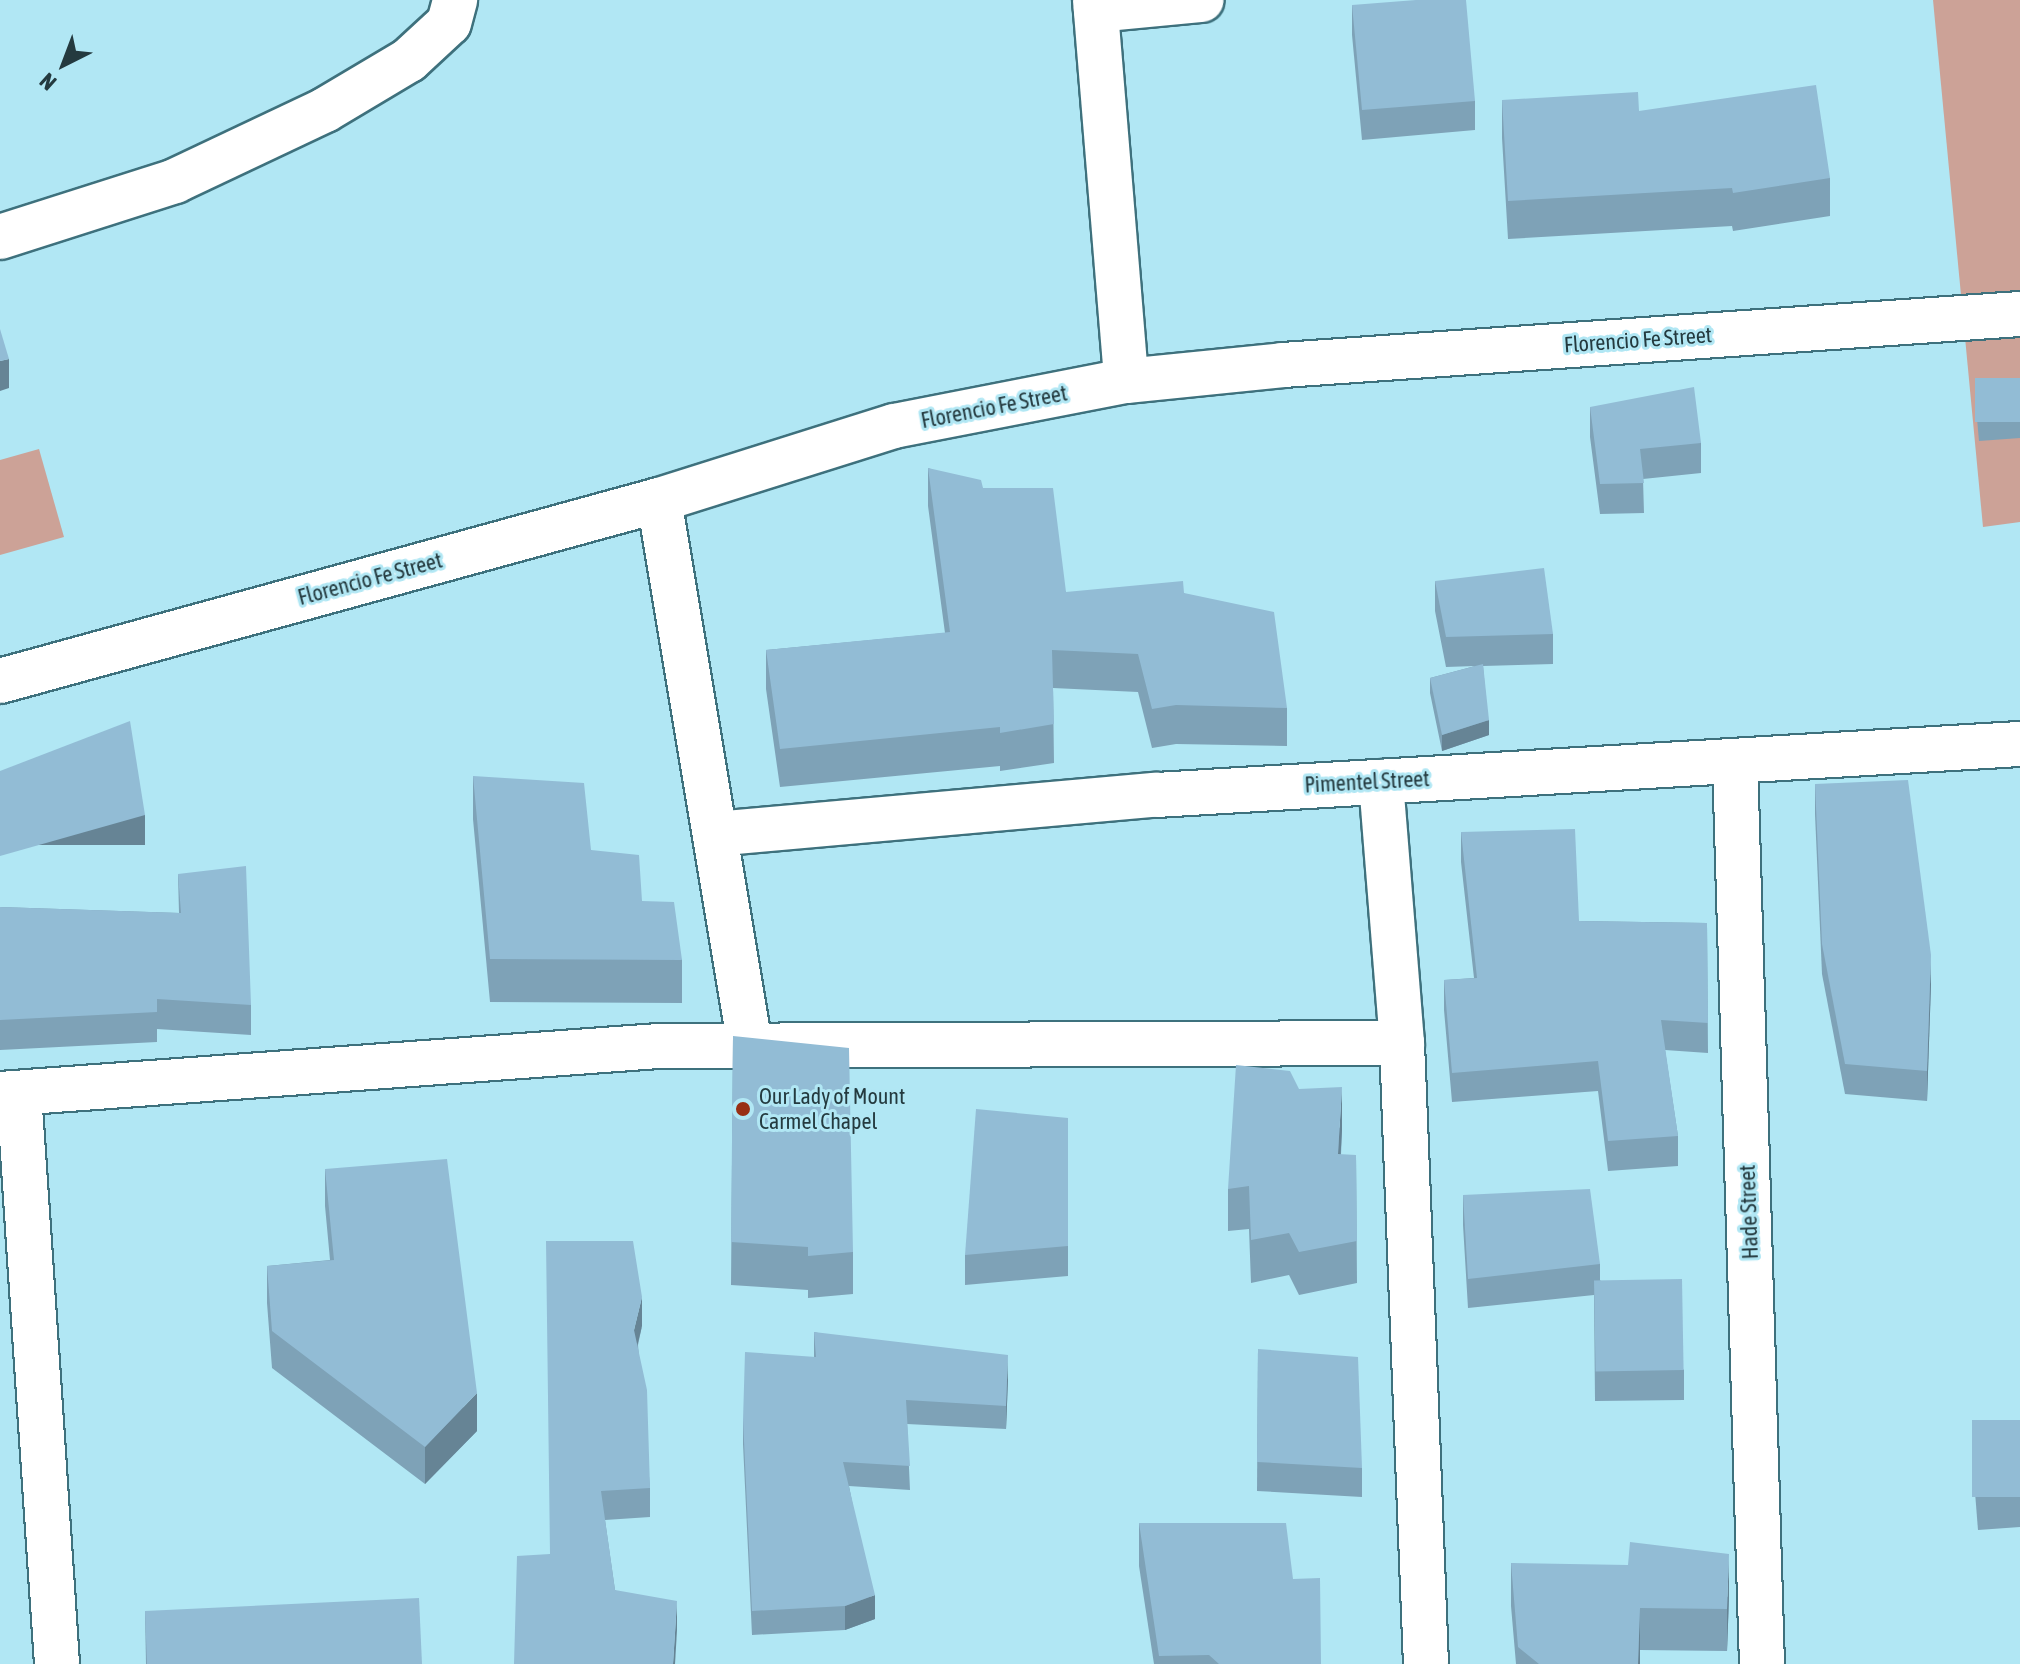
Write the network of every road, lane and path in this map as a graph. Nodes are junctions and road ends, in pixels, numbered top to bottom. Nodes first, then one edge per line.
1 (455, 0) edge
2 (1202, 0) edge
3 (1095, 5) edge
4 (0, 237) edge
5 (2020, 314) edge
6 (1126, 381) junction
7 (659, 500) junction
8 (0, 681) edge
9 (2020, 744) edge
10 (1735, 761) junction
11 (1381, 782) junction
12 (715, 834) junction
13 (1402, 1043) junction
14 (750, 1046) junction
15 (10, 1094) edge
16 (57, 1664) edge
17 (1426, 1664) edge
18 (1762, 1664) edge

1 - 4 street
2 - 3 street
3 - 6 street
5 - 6 street, Florencio Fe Street
6 - 7 street, Florencio Fe Street
7 - 8 street, Florencio Fe Street
7 - 12 street
9 - 10 street, Pimentel Street
10 - 11 street, Pimentel Street
10 - 18 street, Hade Street
11 - 12 street, Pimentel Street
11 - 13 street
12 - 14 street
13 - 14 street
13 - 17 street
14 - 15 street
15 - 16 street

